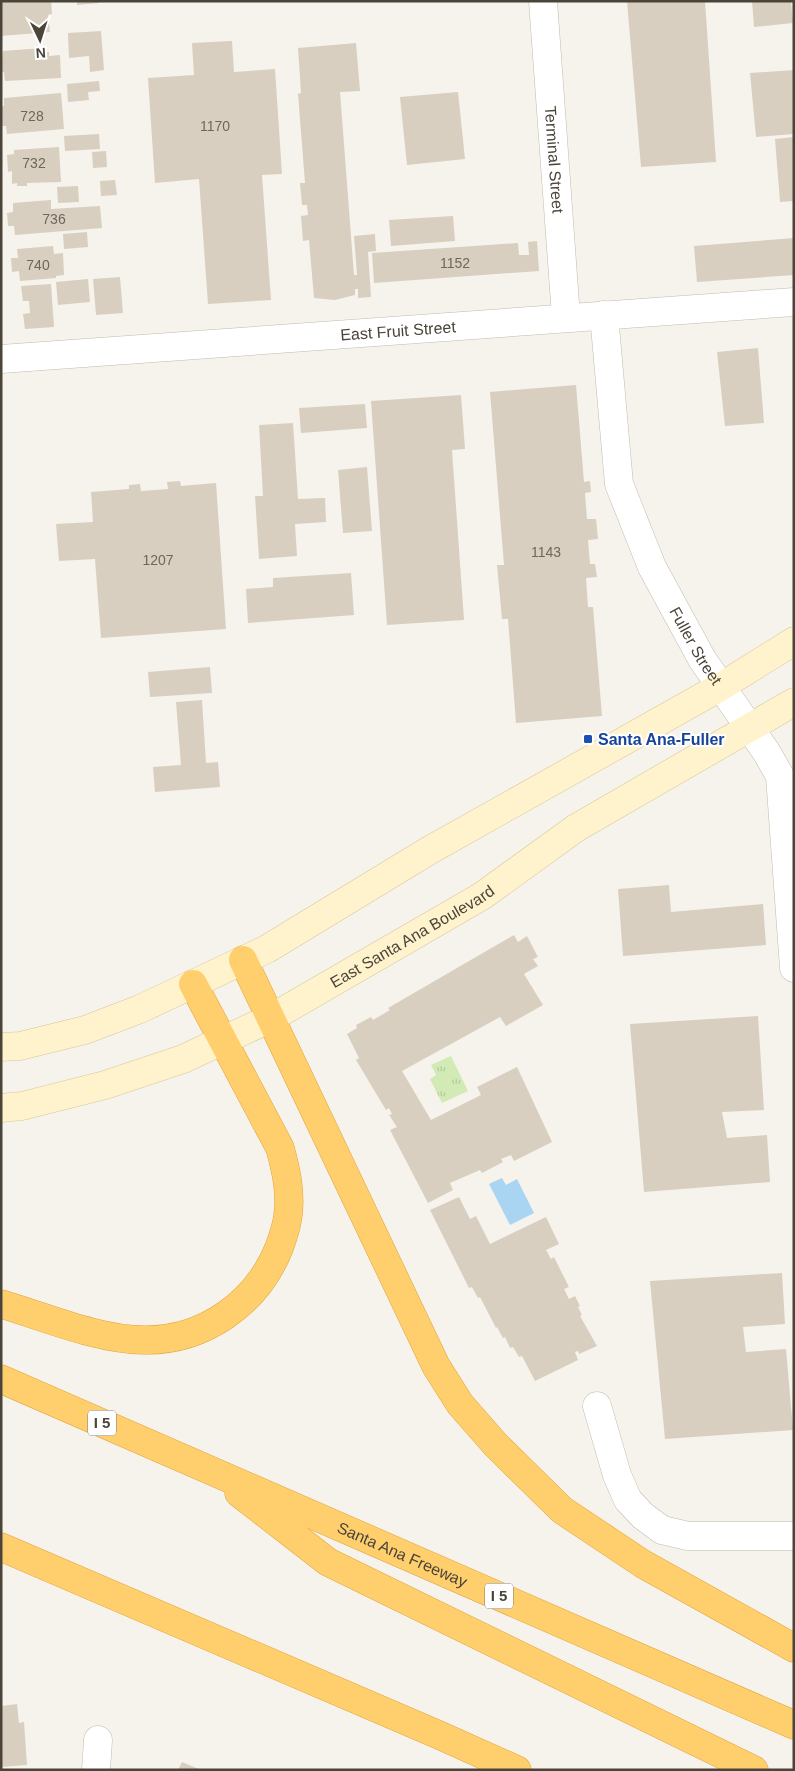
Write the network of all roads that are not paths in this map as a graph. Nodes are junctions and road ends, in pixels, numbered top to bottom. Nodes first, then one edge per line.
1 (543, 1) edge
2 (794, 302) edge
3 (604, 315) junction
4 (566, 317) junction
5 (1, 359) edge
6 (794, 641) edge
7 (722, 686) junction
8 (794, 702) edge
9 (749, 726) junction
10 (243, 960) junction
11 (794, 968) edge
12 (193, 984) junction
13 (271, 1018) junction
14 (223, 1041) junction
15 (1, 1047) edge
16 (1, 1108) edge
17 (1, 1304) edge
18 (1, 1379) edge
19 (597, 1406) dead end
20 (204, 1466) junction
21 (794, 1536) edge
22 (1, 1547) edge
23 (794, 1648) edge
24 (794, 1725) edge
25 (98, 1740) dead end
26 (96, 1770) edge
27 (517, 1770) edge
28 (754, 1770) edge

1 - 4 street, Terminal Street
2 - 3 street, East Fruit Street
3 - 4 street, East Fruit Street
3 - 7 street, Fuller Street
4 - 5 street, East Fruit Street
6 - 7 main road
7 - 9 street, Fuller Street
7 - 10 main road
8 - 9 main road, East Santa Ana Boulevard
9 - 11 street, Fuller Street
9 - 13 main road, East Santa Ana Boulevard
10 - 12 main road
10 - 13 highway
12 - 14 highway
12 - 15 main road
13 - 14 main road, East Santa Ana Boulevard
13 - 23 highway
14 - 16 main road, East Santa Ana Boulevard
14 - 17 highway
18 - 20 highway, Santa Ana Freeway / I 5
19 - 21 street
20 - 24 highway, Santa Ana Freeway / I 5
20 - 28 highway, Santa Ana Freeway / I 5
22 - 27 highway
25 - 26 street

